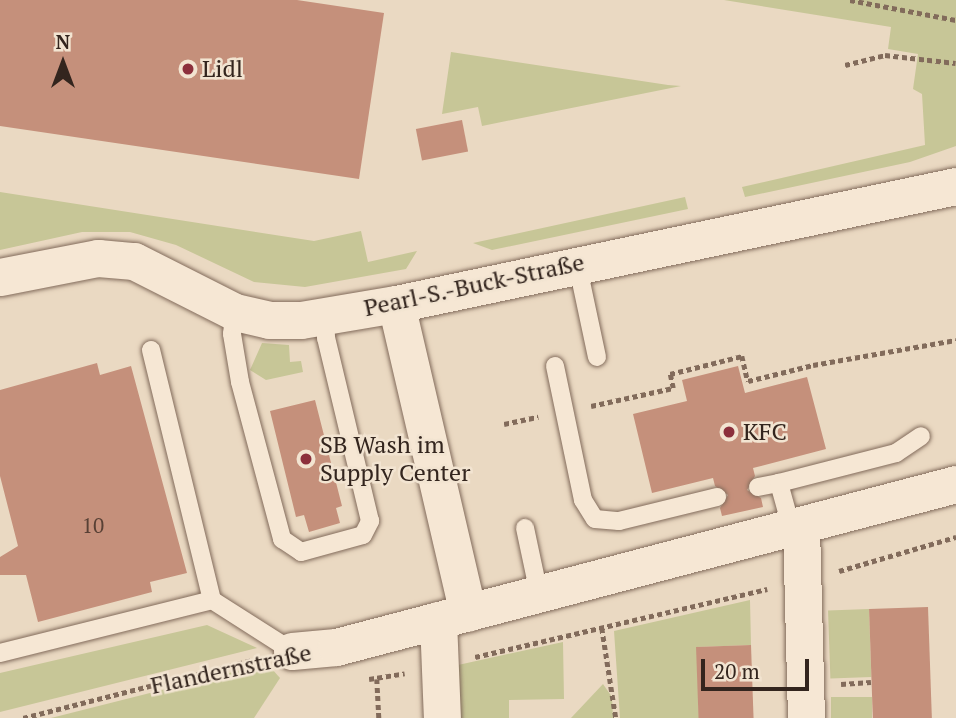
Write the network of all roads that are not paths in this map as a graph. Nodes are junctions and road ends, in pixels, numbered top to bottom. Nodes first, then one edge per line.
1 (956, 186) edge
2 (577, 262) junction
3 (0, 277) edge
4 (396, 304) junction
5 (235, 312) junction
6 (325, 315) junction
7 (150, 350) dead end
8 (597, 357) dead end
9 (555, 366) dead end
10 (921, 436) dead end
11 (779, 483) junction
12 (956, 484) edge
13 (758, 487) dead end
14 (717, 497) dead end
15 (525, 528) dead end
16 (796, 528) junction
17 (539, 594) junction
18 (212, 600) junction
19 (453, 617) junction
20 (292, 651) joint
21 (0, 653) edge
22 (442, 718) edge
23 (806, 718) edge

1 - 2 street, Pearl-S.-Buck-Straße
2 - 4 street, Pearl-S.-Buck-Straße
2 - 8 lane
3 - 5 street, Pearl-S.-Buck-Straße
4 - 6 street, Pearl-S.-Buck-Straße
4 - 19 street
5 - 6 street, Pearl-S.-Buck-Straße
5 - 6 lane
7 - 18 lane
9 - 14 lane
10 - 11 lane
11 - 13 lane
11 - 16 lane
12 - 16 street, Flandernstraße
15 - 17 lane
16 - 17 street, Flandernstraße
16 - 23 street
17 - 19 street, Flandernstraße
18 - 20 lane
18 - 21 lane
19 - 20 street, Flandernstraße
19 - 22 street

